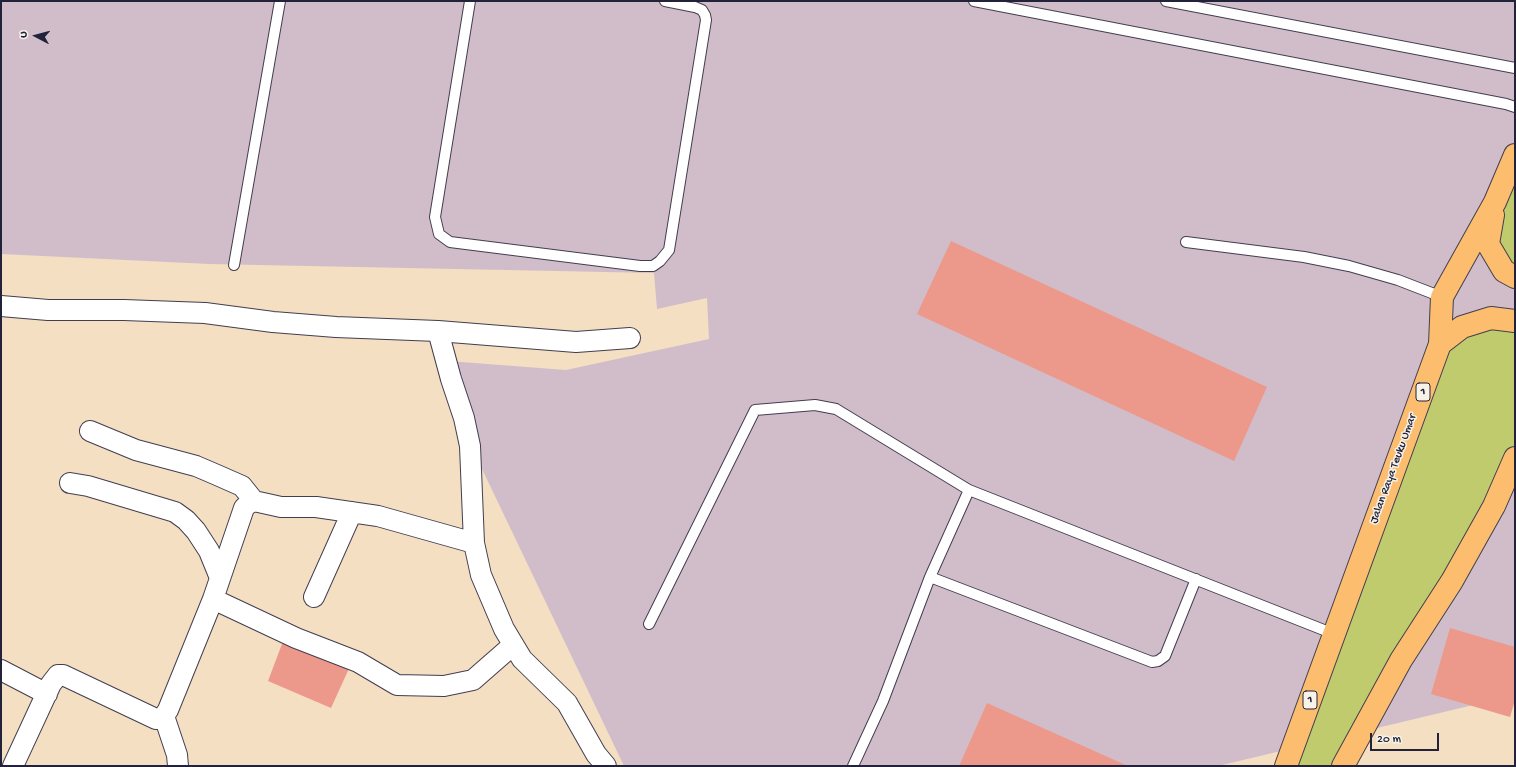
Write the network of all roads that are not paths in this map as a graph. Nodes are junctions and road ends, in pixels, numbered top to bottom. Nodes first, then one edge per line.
1 (280, 1) edge
2 (470, 1) edge
3 (665, 1) edge
4 (974, 1) edge
5 (1166, 1) edge
6 (1515, 68) edge
7 (1515, 107) edge
8 (1515, 155) edge
9 (1495, 202) junction
10 (1186, 242) dead end
11 (234, 264) dead end
12 (1515, 277) edge
13 (1442, 297) junction
14 (1, 306) edge
15 (1515, 321) edge
16 (438, 331) junction
17 (630, 338) dead end
18 (1440, 344) junction
19 (90, 431) dead end
20 (1515, 458) edge
21 (70, 483) dead end
22 (969, 490) junction
23 (254, 501) junction
24 (352, 512) junction
25 (474, 543) junction
26 (930, 577) junction
27 (220, 578) junction
28 (1196, 579) junction
29 (314, 597) dead end
30 (213, 599) junction
31 (649, 624) dead end
32 (1334, 634) junction
33 (513, 644) junction
34 (1, 670) edge
35 (47, 694) junction
36 (164, 716) junction
37 (600, 764) edge
38 (13, 766) edge
39 (178, 766) edge
40 (853, 766) edge
41 (1286, 766) edge
42 (1343, 766) edge

1 - 11 lane
2 - 3 lane
4 - 7 lane
5 - 6 lane
8 - 9 highway, Jalan Raya Teuku Umar / 1
9 - 12 highway
9 - 13 highway, Jalan Raya Teuku Umar / 1
10 - 13 lane
13 - 18 highway, Jalan Raya Teuku Umar / 1
14 - 16 street
15 - 18 highway
16 - 17 street
16 - 25 street
18 - 32 highway, Jalan Raya Teuku Umar / 1
19 - 23 street
20 - 42 highway
21 - 27 street
22 - 26 lane
22 - 28 lane
22 - 31 lane
23 - 24 street
23 - 27 street
24 - 25 street
24 - 29 street
25 - 33 street
26 - 28 lane
26 - 40 lane
27 - 30 street
28 - 32 lane
30 - 33 street
30 - 36 street
32 - 41 highway, Jalan Raya Teuku Umar / 1
33 - 37 street
34 - 35 street
35 - 36 street
35 - 38 street
36 - 39 street

